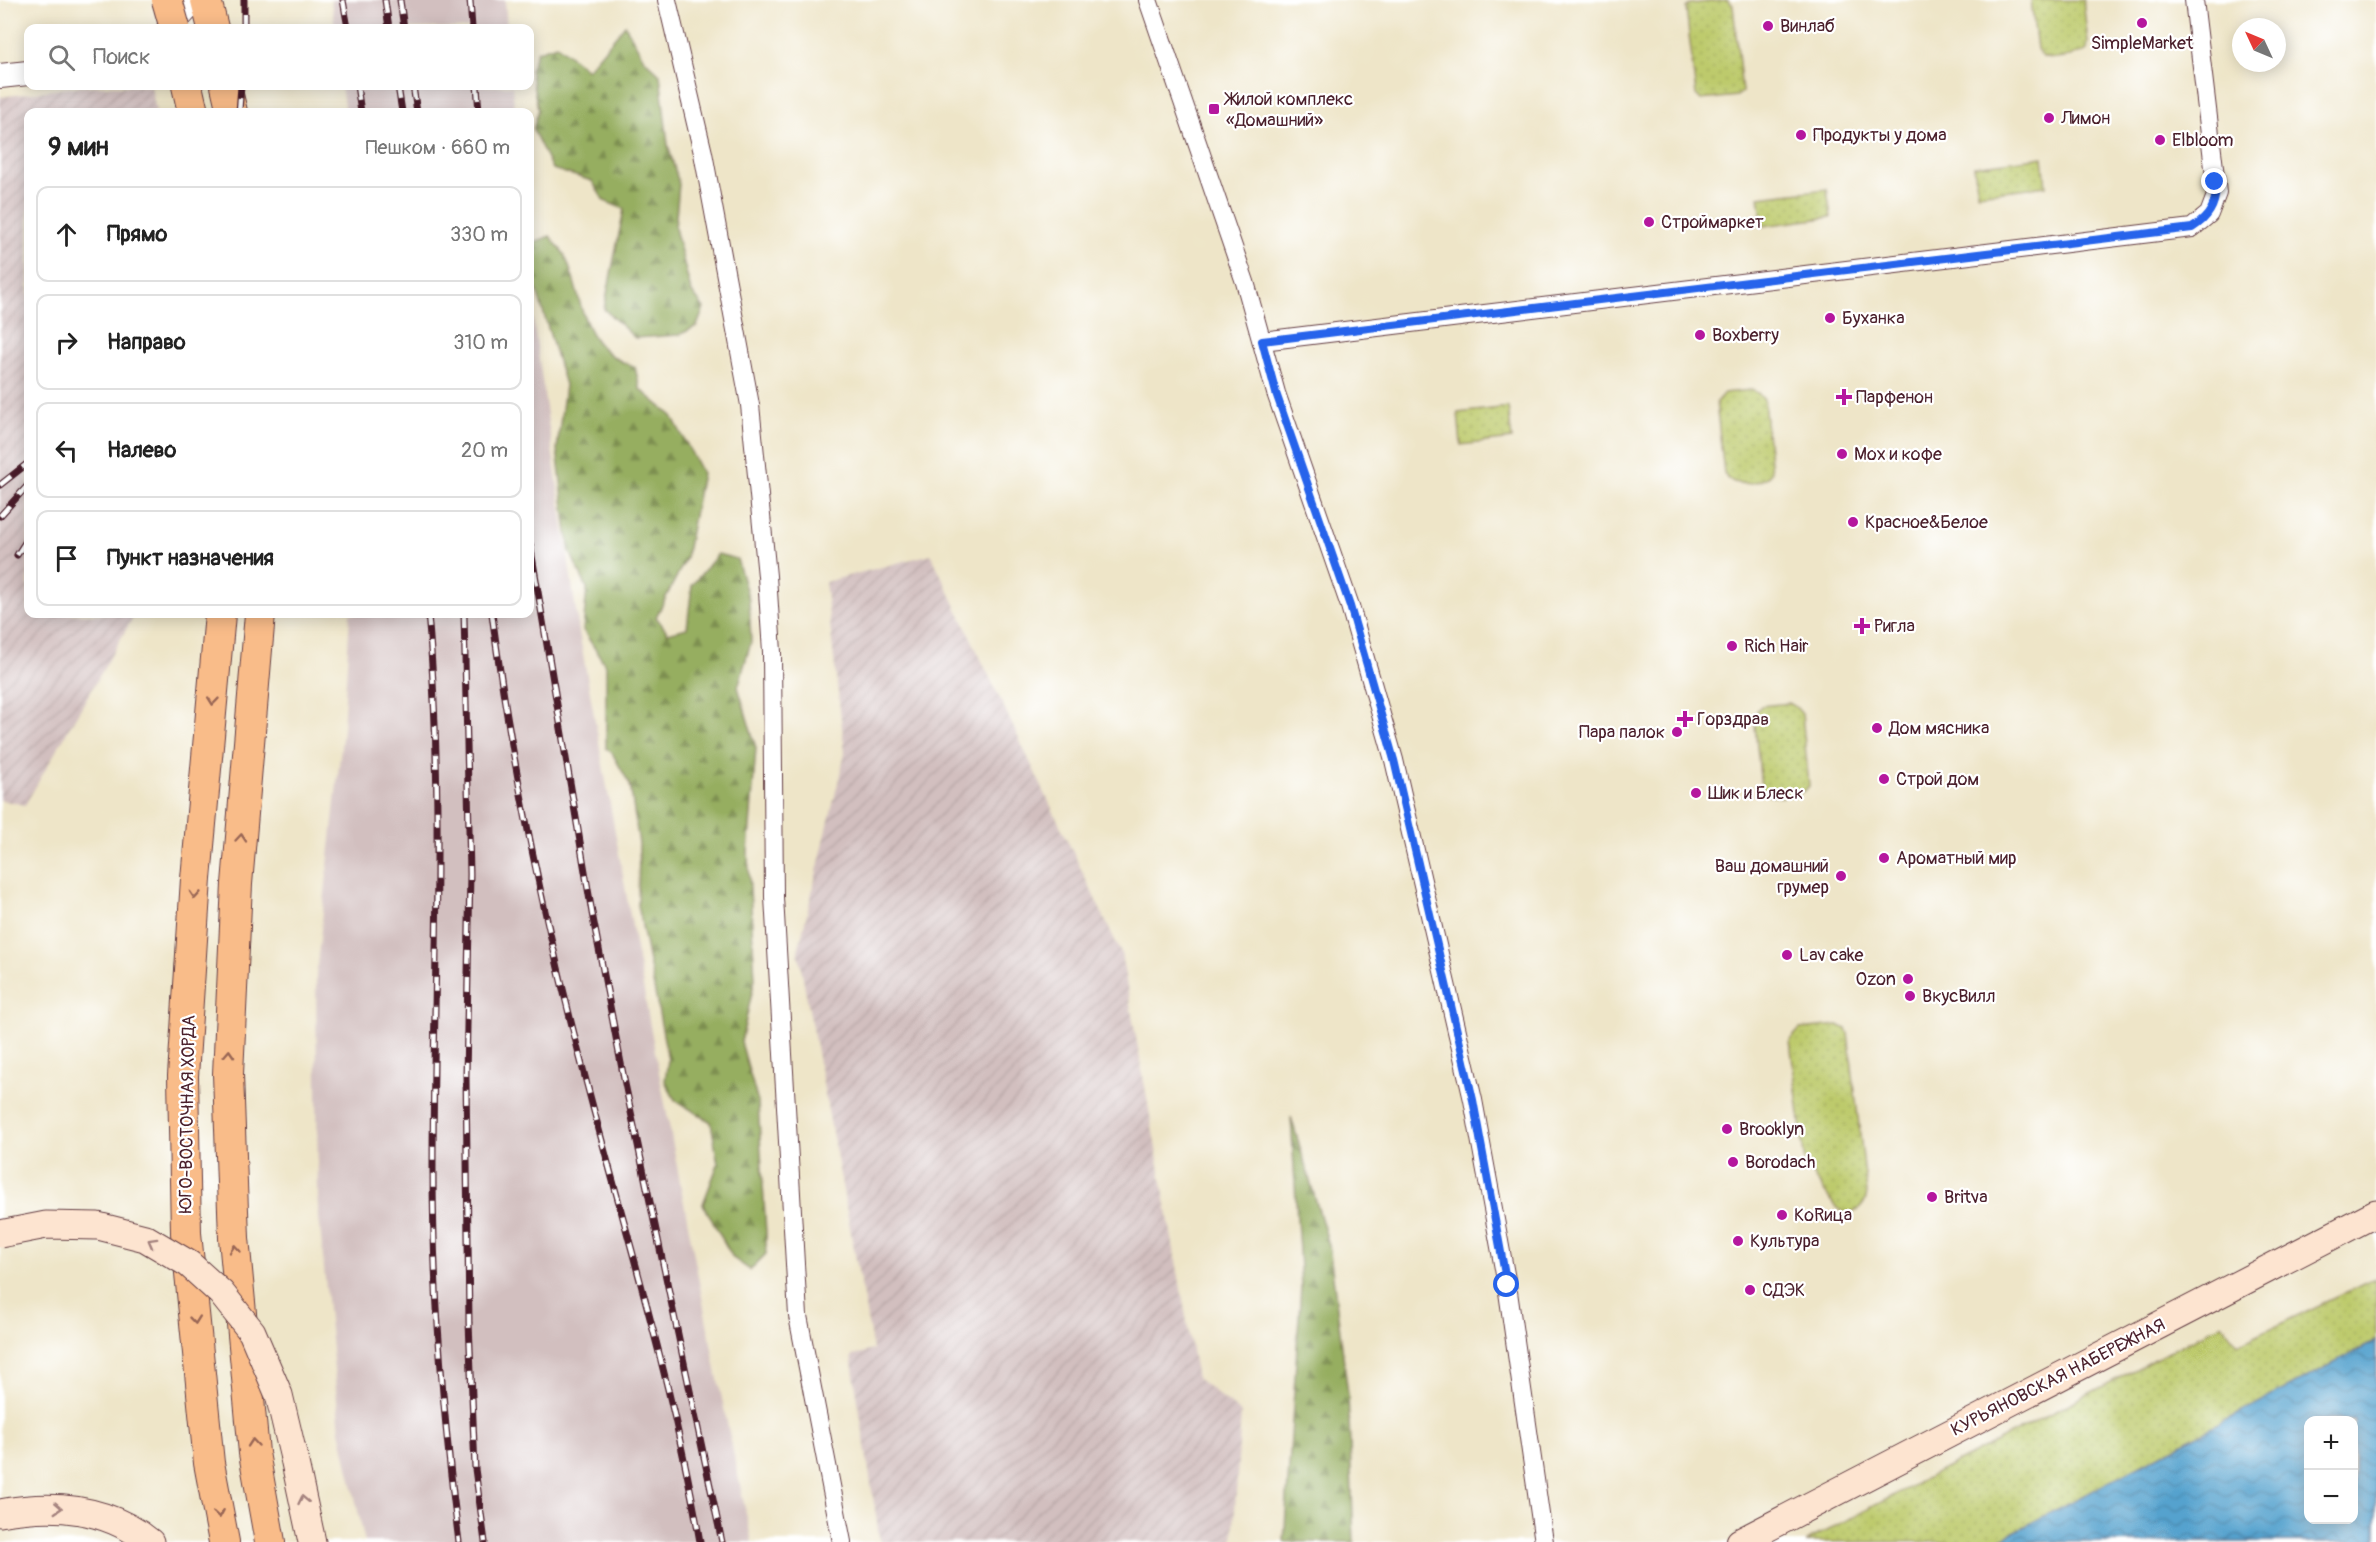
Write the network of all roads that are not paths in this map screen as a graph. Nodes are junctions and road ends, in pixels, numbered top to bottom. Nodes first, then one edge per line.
1 (195, 0) edge
2 (206, 0) edge
3 (1148, 0) edge
4 (2194, 0) edge
5 (669, 4) edge
6 (171, 21) edge
7 (212, 24) edge
8 (24, 73) edge
9 (0, 76) edge
10 (189, 90) edge
11 (227, 90) edge
12 (192, 108) edge
13 (231, 108) edge
14 (1262, 341) junction
15 (260, 618) edge
16 (220, 628) edge
17 (2376, 1213) edge
18 (0, 1234) edge
19 (0, 1513) edge
20 (150, 1542) edge
21 (224, 1542) edge
22 (270, 1542) edge
23 (312, 1542) edge
24 (842, 1542) edge
25 (1544, 1542) edge
26 (1740, 1542) edge

1 - 6 street
2 - 7 main road
3 - 14 street
4 - 14 street
5 - 24 street
8 - 9 street
10 - 12 main road
11 - 13 main road
14 - 25 street
22 -> 15 main road
16 -> 21 main road, ЮГО-ВОСТОЧНАЯ ХОРДА
17 - 26 main road, КУРЬЯНОВСКАЯ НАБЕРЕЖНАЯ
23 -> 18 main road, bridge
19 -> 20 main road

